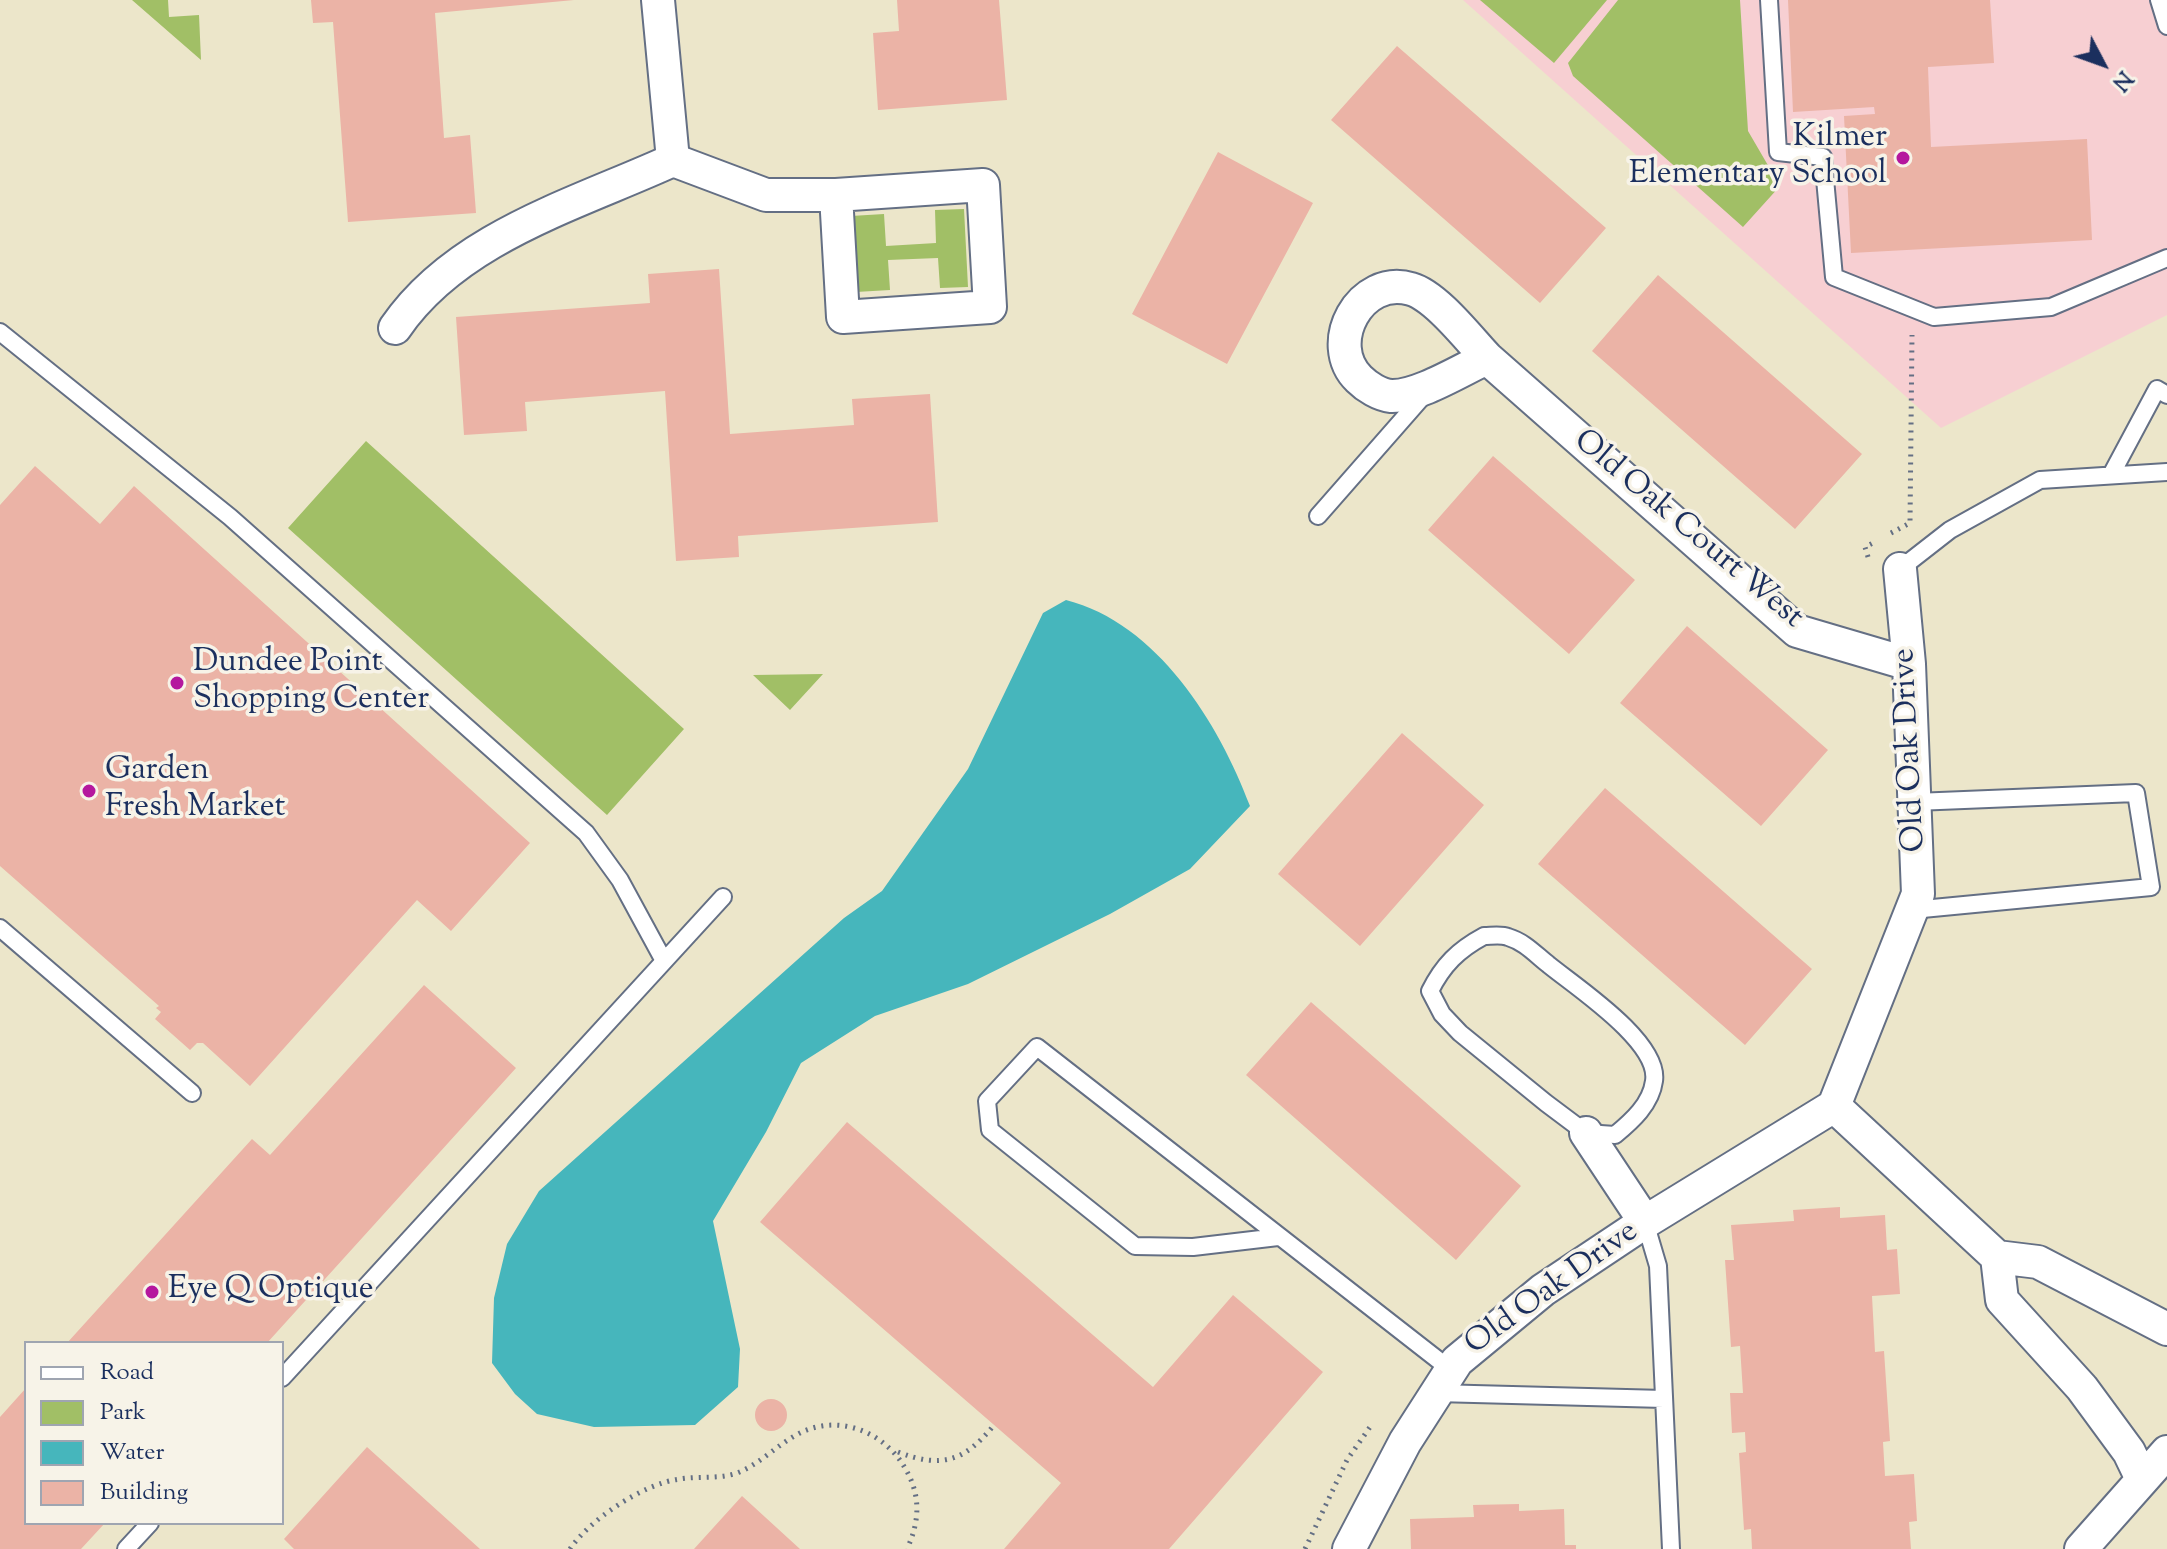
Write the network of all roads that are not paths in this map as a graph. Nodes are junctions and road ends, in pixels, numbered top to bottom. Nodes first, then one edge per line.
1 (658, 0) edge
2 (1769, 0) edge
3 (2159, 0) edge
4 (2167, 26) edge
5 (673, 160) junction
6 (836, 195) junction
7 (2167, 258) edge
8 (395, 328) dead end
9 (0, 332) edge
10 (1487, 358) junction
11 (1438, 380) junction
12 (2167, 395) edge
13 (2167, 472) edge
14 (2111, 475) junction
15 (1318, 516) dead end
16 (1886, 570) joint
17 (1909, 664) junction
18 (1915, 802) junction
19 (723, 897) dead end
20 (1912, 910) junction
21 (0, 928) edge
22 (664, 961) junction
23 (192, 1093) dead end
24 (1834, 1106) junction
25 (1586, 1133) junction
26 (1645, 1222) junction
27 (1278, 1237) junction
28 (1997, 1257) junction
29 (2167, 1329) edge
30 (284, 1376) edge
31 (1443, 1381) junction
32 (1664, 1399) junction
33 (2167, 1452) edge
34 (2142, 1479) junction
35 (148, 1525) edge
36 (126, 1549) edge
37 (1349, 1549) edge
38 (1671, 1549) edge
39 (2081, 1549) edge

1 - 5 street
2 - 7 lane
3 - 4 lane
5 - 6 street
5 - 8 street
6 - 6 street
9 - 22 lane
10 - 11 street, Old Oak Court West
10 - 11 street, Old Oak Court West
10 - 17 street, Old Oak Court West
11 - 15 lane
12 - 14 lane
13 - 14 lane
14 - 16 lane
16 - 17 street, Old Oak Drive
17 - 18 street, Old Oak Drive
18 - 20 street, Old Oak Drive
18 - 20 lane
19 - 22 lane
20 - 24 street, Old Oak Drive
21 - 23 lane
22 - 30 lane
24 - 26 street, Old Oak Drive
24 - 28 street
25 - 25 lane
25 - 26 street
26 - 31 street, Old Oak Drive
26 - 32 lane
27 - 27 lane
27 - 31 lane
28 - 29 street
28 - 34 street
31 - 32 lane
31 - 37 street, Old Oak Drive
32 - 38 lane
33 - 34 street
34 - 39 street
35 - 36 lane

